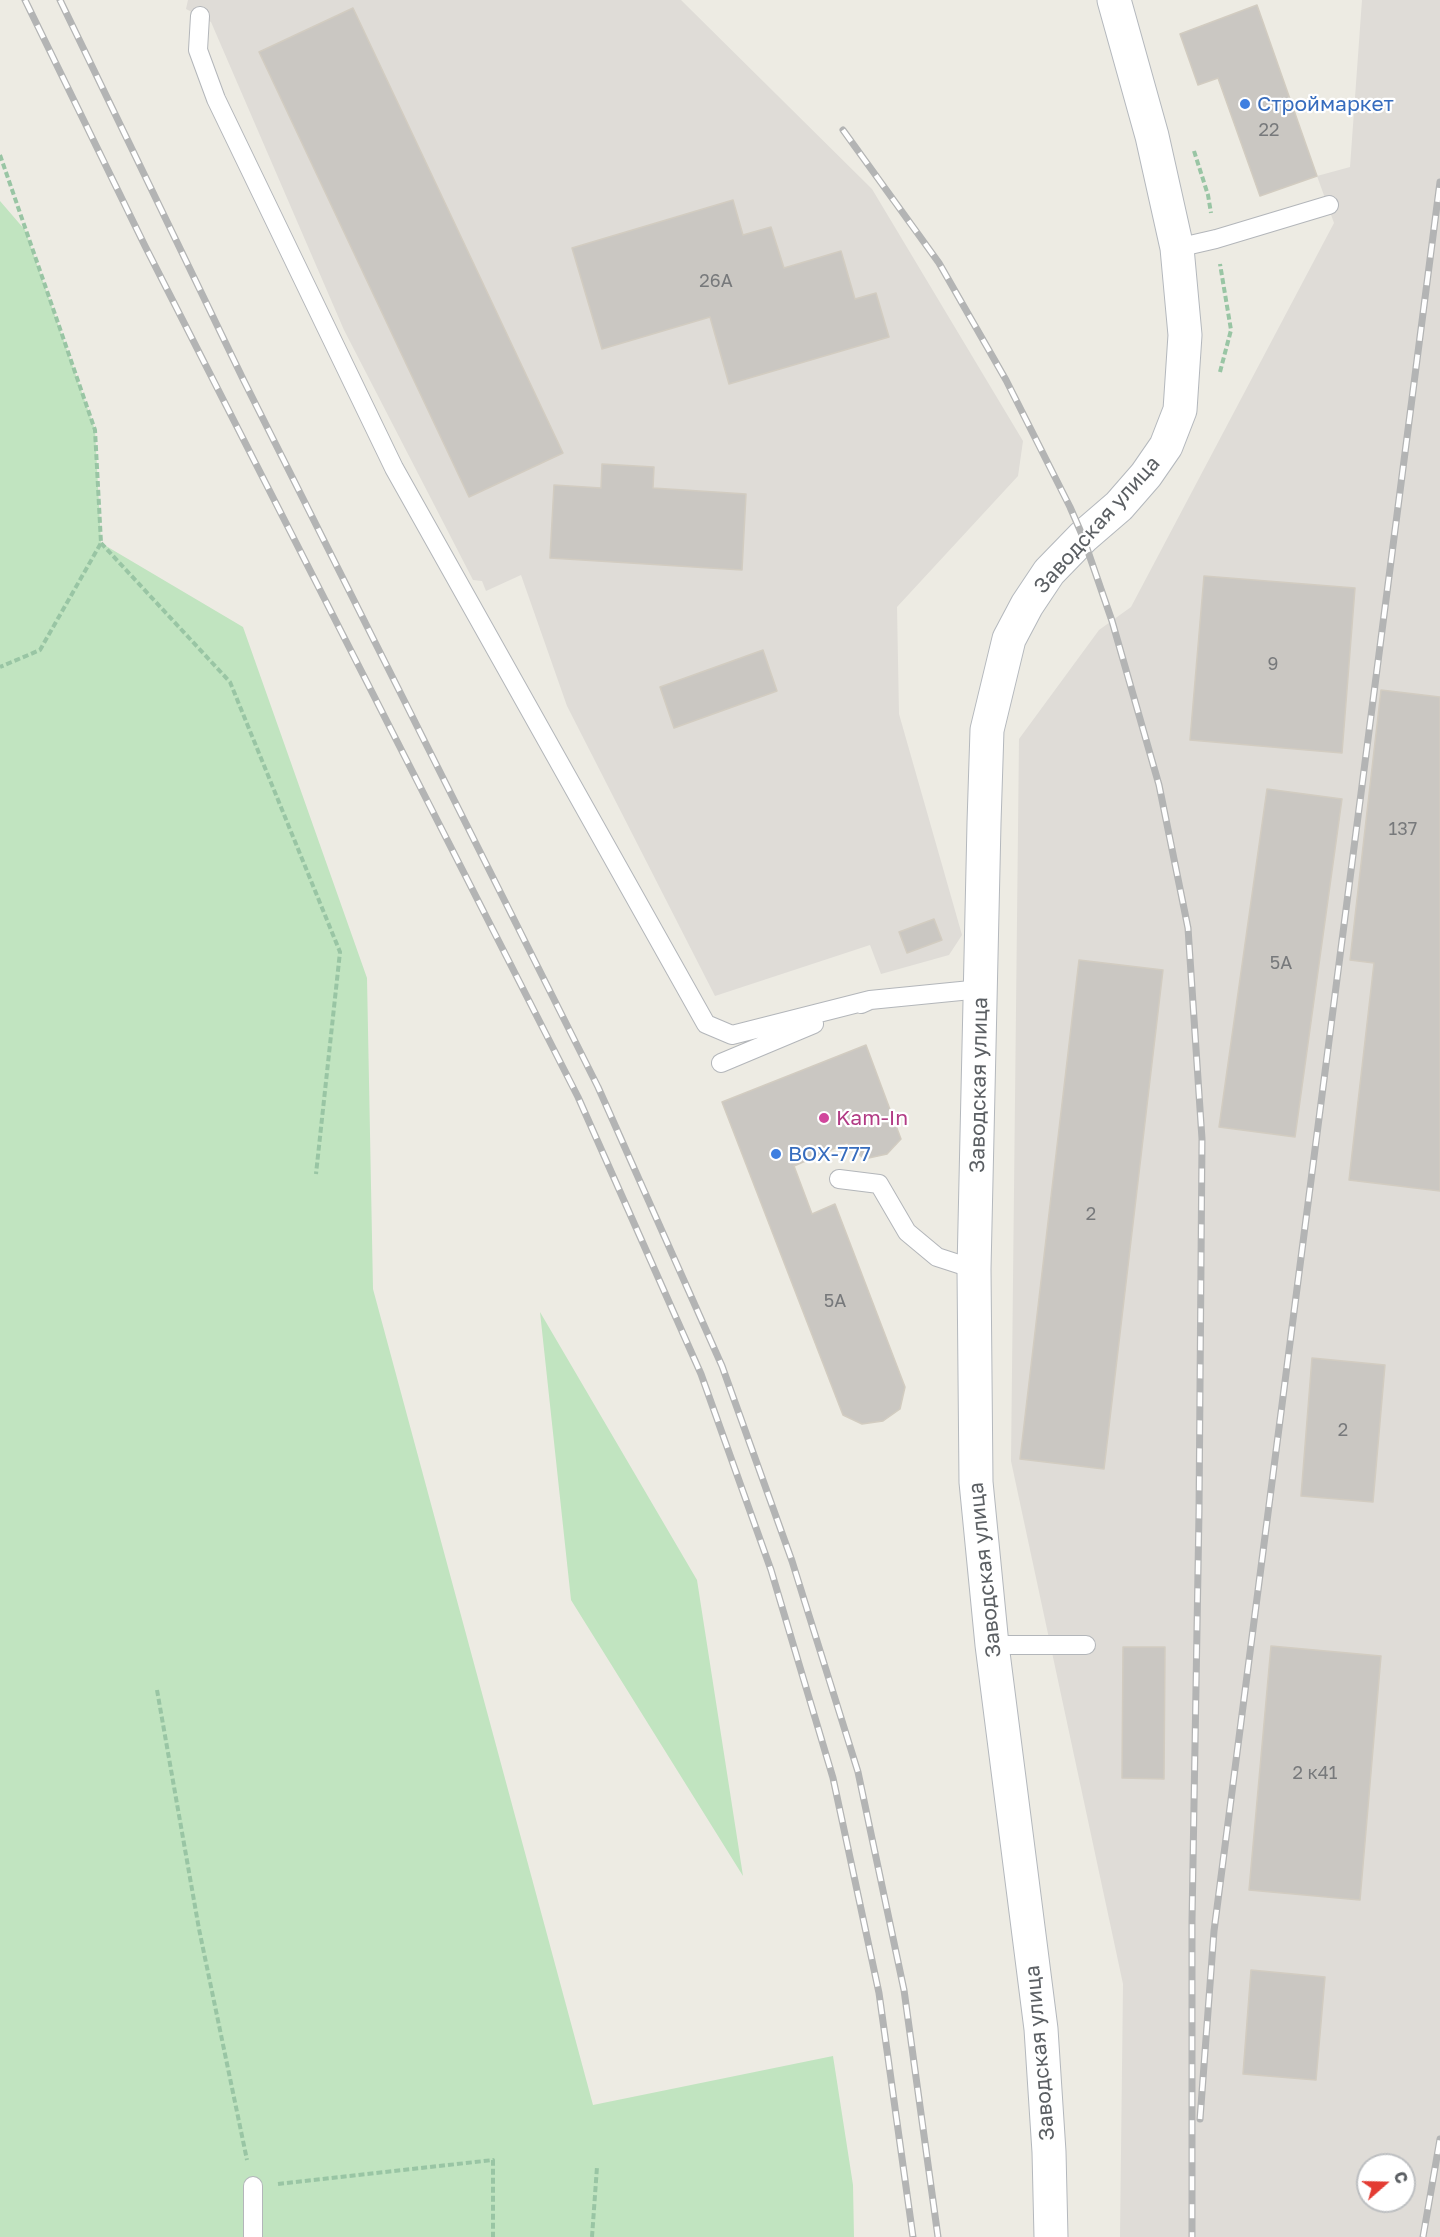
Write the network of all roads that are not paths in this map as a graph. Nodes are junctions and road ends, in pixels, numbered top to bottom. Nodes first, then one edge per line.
1 (1114, 0) edge
2 (200, 16) dead end
3 (1329, 205) dead end
4 (1177, 248) junction
5 (981, 989) junction
6 (870, 1000) junction
7 (721, 1063) dead end
8 (839, 1179) dead end
9 (974, 1269) junction
10 (992, 1645) junction
11 (1086, 1645) dead end
12 (253, 2186) road end
13 (253, 2237) edge
14 (1051, 2237) edge

1 - 4 main road, Заводская улица
2 - 6 lane
3 - 4 lane
4 - 5 main road, Заводская улица
5 - 6 lane
5 - 9 main road, Заводская улица
6 - 7 lane
8 - 9 lane
9 - 10 main road, Заводская улица
10 - 11 lane
10 - 14 main road, Заводская улица
12 - 13 lane

